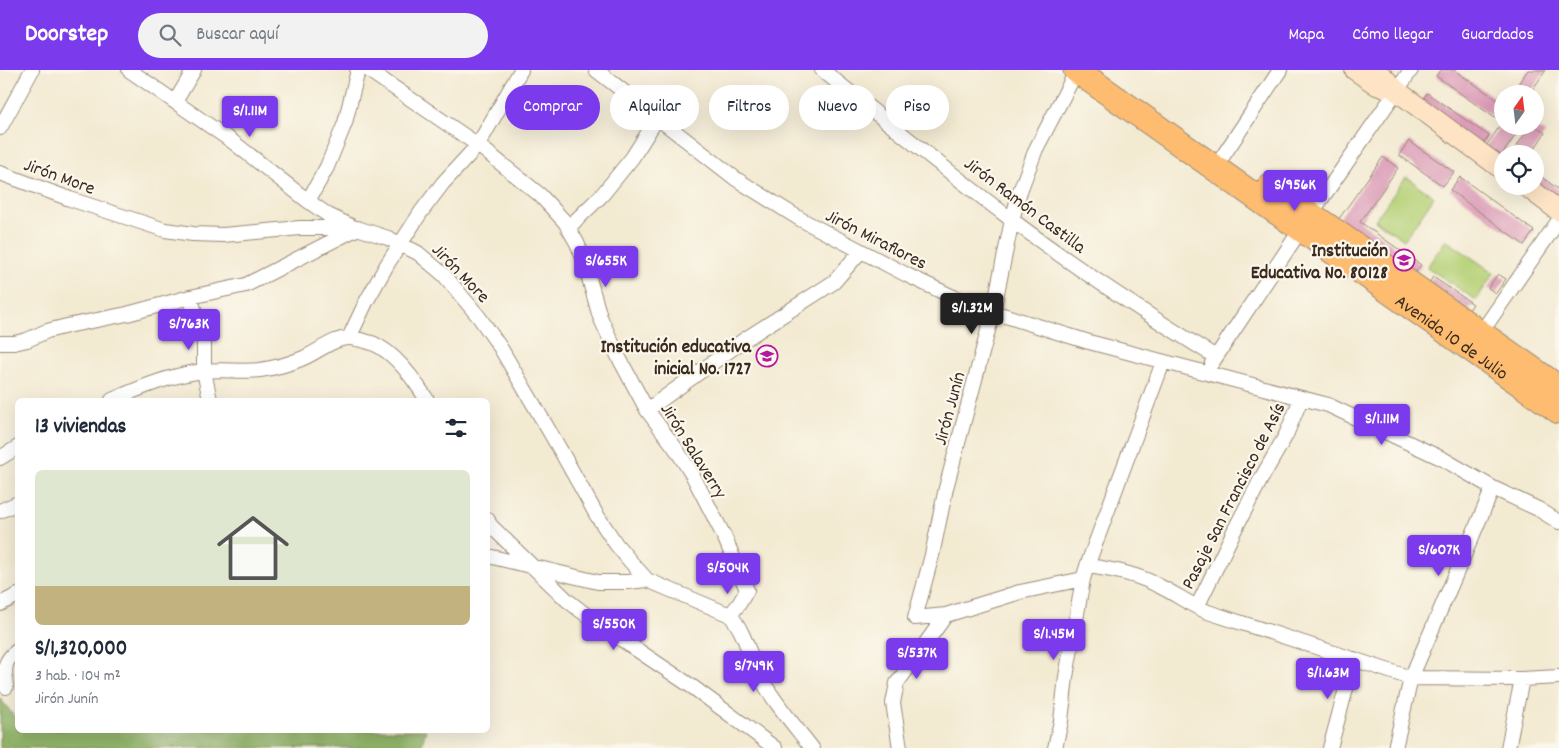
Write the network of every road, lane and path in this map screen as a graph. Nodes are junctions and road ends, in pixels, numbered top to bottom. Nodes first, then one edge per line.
1 (32, 70) edge
2 (129, 70) edge
3 (194, 70) edge
4 (358, 70) edge
5 (368, 70) edge
6 (521, 70) edge
7 (596, 70) edge
8 (822, 70) edge
9 (1077, 70) edge
10 (1106, 70) edge
11 (1280, 70) edge
12 (1355, 70) edge
13 (1373, 70) edge
14 (1411, 70) edge
15 (615, 85) edge
16 (1397, 91) junction
17 (175, 102) junction
18 (0, 128) edge
19 (650, 130) edge
20 (673, 130) edge
21 (478, 145) junction
22 (1220, 161) junction
23 (1494, 163) edge
24 (0, 175) edge
25 (1538, 195) edge
26 (308, 201) junction
27 (1559, 211) edge
28 (1012, 220) junction
29 (1559, 220) edge
30 (1306, 221) junction
31 (357, 228) junction
32 (568, 228) junction
33 (402, 244) junction
34 (860, 252) junction
35 (190, 297) junction
36 (993, 312) junction
37 (350, 338) junction
38 (1475, 340) junction
39 (0, 343) edge
40 (1216, 357) junction
41 (1164, 362) junction
42 (204, 371) junction
43 (1206, 372) junction
44 (1559, 388) edge
45 (117, 398) edge
46 (210, 398) edge
47 (426, 398) edge
48 (1301, 398) junction
49 (647, 410) junction
50 (1559, 411) edge
51 (15, 449) edge
52 (0, 458) edge
53 (1494, 488) junction
54 (15, 504) edge
55 (0, 511) edge
56 (1559, 522) edge
57 (490, 525) edge
58 (490, 556) edge
59 (533, 566) junction
60 (1087, 566) junction
61 (647, 580) junction
62 (1083, 580) junction
63 (15, 596) edge
64 (0, 604) edge
65 (1197, 607) junction
66 (730, 614) junction
67 (946, 615) junction
68 (15, 652) edge
69 (1354, 659) junction
70 (1411, 678) junction
71 (1559, 678) edge
72 (1522, 679) junction
73 (6, 687) dead end
74 (775, 748) edge
75 (812, 748) edge
76 (900, 748) edge
77 (1055, 748) edge
78 (1330, 748) edge
79 (1395, 748) edge
80 (1508, 748) edge

1 - 18 street
2 - 17 street
3 - 17 street
4 - 26 street
5 - 21 street, Jirón Salaverry
6 - 21 street
7 - 15 street, Jirón Miraflores
8 - 28 street, Jirón Ramón Castilla
9 - 22 highway, Avenida 10 de Julio
9 - 28 street, Jirón Junín
10 - 22 highway, Avenida 10 de Julio
11 - 22 street
12 - 16 main road
13 - 16 main road
14 - 16 street
16 - 23 main road
16 - 30 street
17 - 26 street
19 - 32 street
20 - 34 street, Jirón Miraflores
21 - 32 street, Jirón Salaverry
21 - 33 street
22 - 30 highway, Avenida 10 de Julio
24 - 31 street, Jirón More
25 - 27 main road
26 - 31 street
28 - 36 street, Jirón Junín
28 - 40 street, Jirón Ramón Castilla
29 - 38 street
30 - 38 highway, Avenida 10 de Julio
30 - 40 street
31 - 33 street, Jirón More
31 - 35 street
32 - 49 street, Jirón Salaverry
33 - 37 street
33 - 61 street, Jirón More
34 - 36 street, Jirón Miraflores
34 - 49 street
35 - 39 street
35 - 42 street
36 - 41 street, Jirón Miraflores
36 - 67 street, Jirón Junín
37 - 42 street
37 - 47 street
38 - 44 highway, Avenida 10 de Julio
38 - 50 highway, Avenida 10 de Julio
40 - 43 street
41 - 43 street, Jirón Miraflores
41 - 60 street
42 - 45 street
42 - 46 street
43 - 48 street
48 - 53 street
48 - 65 street, Pasaje San Francisco de Asís
49 - 66 street, Jirón Salaverry
51 - 52 street
53 - 56 street
53 - 70 street
54 - 55 street
57 - 59 street
58 - 59 street
59 - 61 street
59 - 74 street
60 - 62 street
60 - 65 street
61 - 66 street, Jirón More
62 - 67 street
62 - 77 street
63 - 64 street
65 - 69 street
66 - 75 street
67 - 76 street
68 - 73 street
69 - 70 street
69 - 78 street
70 - 72 street
70 - 79 street
71 - 72 street
72 - 80 street

